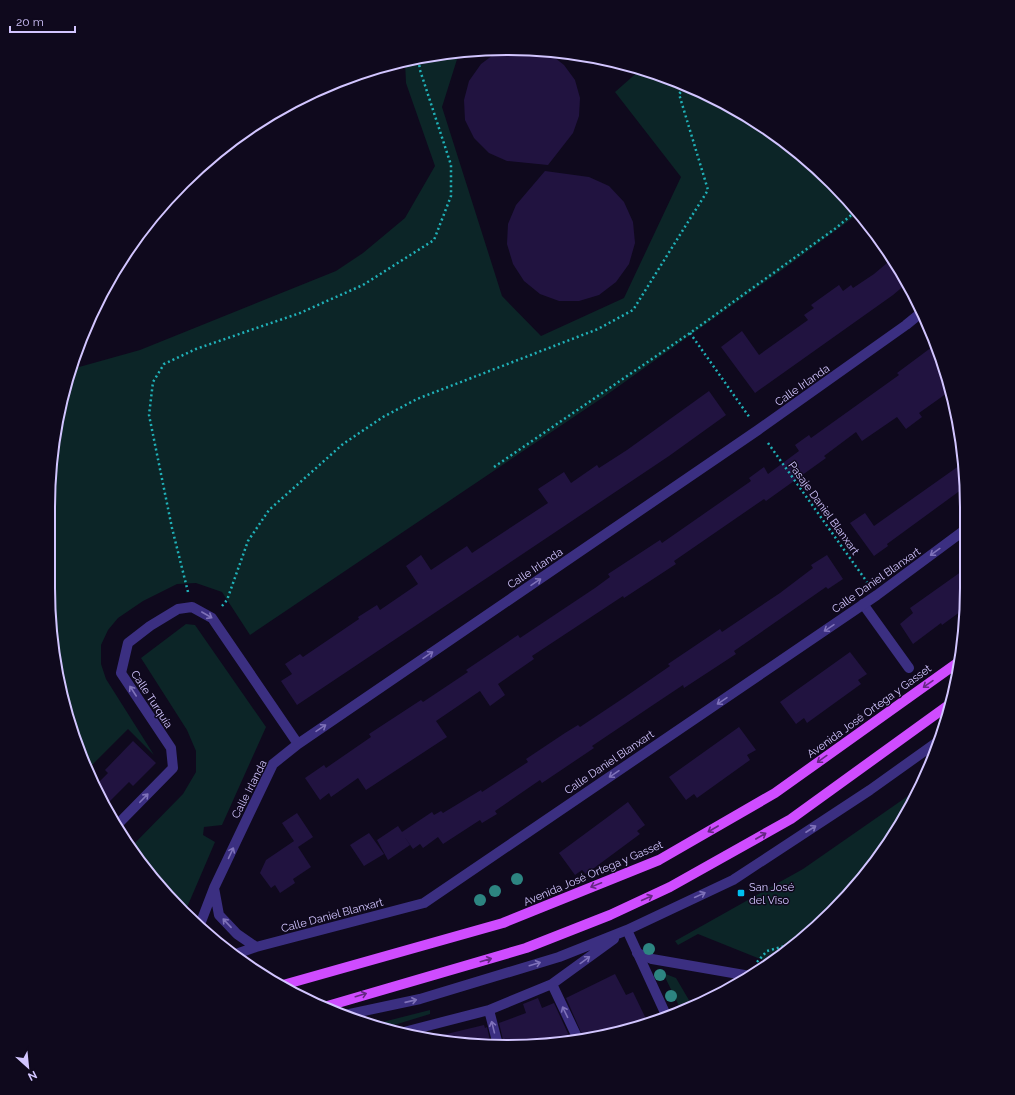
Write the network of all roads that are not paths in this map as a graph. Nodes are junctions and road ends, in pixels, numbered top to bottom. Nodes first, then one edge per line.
1 (917, 316) edge
2 (960, 533) edge
3 (863, 604) junction
4 (953, 666) edge
5 (909, 668) dead end
6 (944, 708) edge
7 (298, 744) junction
8 (931, 746) edge
9 (120, 821) edge
10 (214, 888) junction
11 (202, 920) edge
12 (627, 930) junction
13 (256, 947) junction
14 (241, 952) edge
15 (637, 953) junction
16 (741, 975) edge
17 (289, 983) edge
18 (552, 984) junction
19 (332, 1005) edge
20 (489, 1010) junction
21 (665, 1012) edge
22 (354, 1013) edge
23 (414, 1030) edge
24 (576, 1034) edge
25 (497, 1040) edge

7 -> 1 street, Calle Irlanda
2 -> 3 street, Calle Daniel Blanxart
3 - 5 street
3 -> 13 street, Calle Daniel Blanxart
4 -> 17 main road, Avenida José Ortega y Gasset
19 -> 6 main road
9 -> 7 street, Calle Turquía
10 -> 7 street, Calle Irlanda
12 -> 8 street
10 - 11 street, Calle Irlanda
13 -> 10 street
12 - 15 street
18 -> 12 street
22 -> 12 street
13 - 14 street, Calle Daniel Blanxart
15 - 16 street
15 - 21 street
18 - 20 street
24 -> 18 street
20 - 23 street
25 -> 20 street

